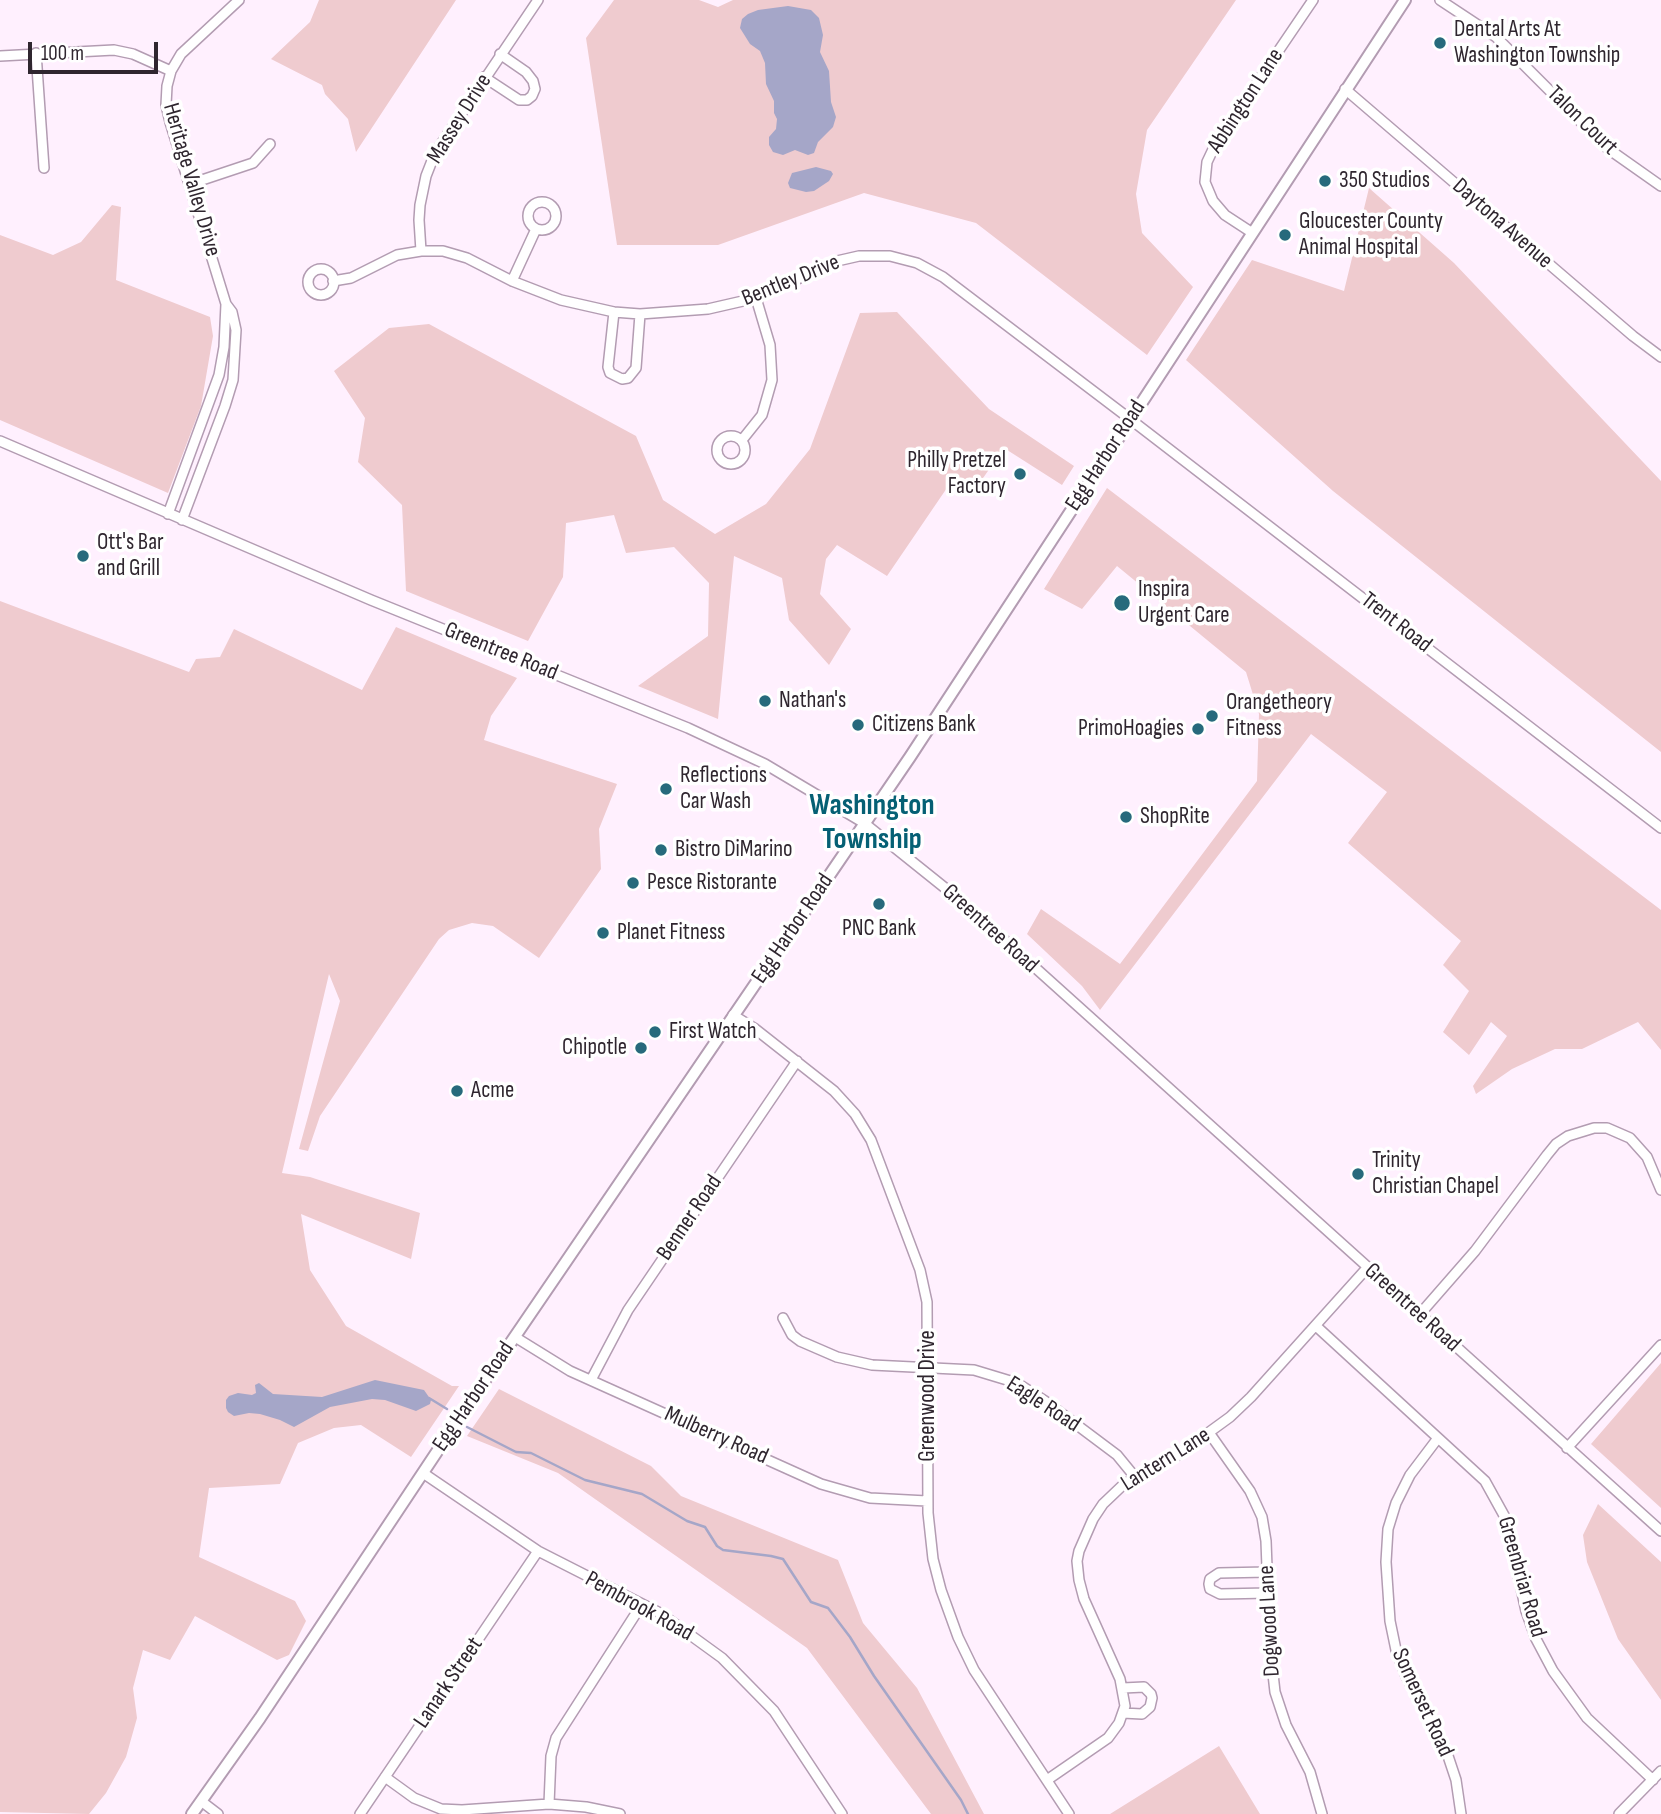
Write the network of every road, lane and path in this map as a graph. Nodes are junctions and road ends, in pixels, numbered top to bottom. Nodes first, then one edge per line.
1 (239, 0) edge
2 (538, 0) edge
3 (1313, 0) edge
4 (1405, 0) edge
5 (1440, 0) edge
6 (36, 53) junction
7 (500, 54) junction
8 (0, 56) edge
9 (171, 71) junction
10 (484, 78) junction
11 (1345, 89) junction
12 (270, 144) dead end
13 (44, 168) dead end
14 (190, 184) junction
15 (1661, 186) edge
16 (536, 229) dead end
17 (1251, 232) junction
18 (421, 251) junction
19 (333, 281) dead end
20 (512, 281) junction
21 (756, 298) junction
22 (226, 304) junction
23 (614, 312) junction
24 (640, 314) junction
25 (1661, 357) edge
26 (1130, 419) junction
27 (741, 440) dead end
28 (0, 441) edge
29 (168, 514) junction
30 (182, 520) junction
31 (864, 823) junction
32 (1661, 828) edge
33 (733, 1016) junction
34 (797, 1061) junction
35 (1661, 1191) edge
36 (1367, 1268) junction
37 (1420, 1314) junction
38 (783, 1318) dead end
39 (1315, 1326) junction
40 (515, 1337) junction
41 (1661, 1345) edge
42 (928, 1367) junction
43 (591, 1380) junction
44 (1210, 1434) junction
45 (1438, 1437) junction
46 (1567, 1448) junction
47 (423, 1473) junction
48 (1135, 1477) junction
49 (927, 1501) junction
50 (1661, 1531) edge
51 (538, 1551) junction
52 (1267, 1572) junction
53 (1268, 1593) junction
54 (642, 1604) junction
55 (1123, 1688) junction
56 (1123, 1713) junction
57 (1661, 1771) edge
58 (385, 1777) junction
59 (1046, 1780) junction
60 (1653, 1780) junction
61 (201, 1801) junction
62 (549, 1804) junction
63 (192, 1814) edge
64 (218, 1814) edge
65 (360, 1814) edge
66 (620, 1814) edge
67 (842, 1814) edge
68 (1069, 1814) edge
69 (1322, 1814) edge
70 (1461, 1814) edge
71 (1619, 1814) edge

1 - 9 street, Heritage Valley Drive
2 - 7 street, Massey Drive
3 - 17 street, Abbington Lane
4 - 11 main road, Egg Harbor Road
5 - 15 street, Talon Court
6 - 8 street
6 - 9 street
6 - 13 street
7 - 10 street, Massey Drive
7 - 10 street
9 - 14 street, Heritage Valley Drive
10 - 18 street, Massey Drive
11 - 17 main road, Egg Harbor Road
11 - 25 street, Daytona Avenue
12 - 14 street
14 - 22 street, Heritage Valley Drive
16 - 20 street
17 - 26 main road, Egg Harbor Road
18 - 19 street, Bentley Drive
18 - 20 street, Bentley Drive
20 - 23 street, Bentley Drive
21 - 24 street, Bentley Drive
21 - 26 street, Bentley Drive
21 - 27 street
22 - 29 street, Heritage Valley Drive
22 - 30 street, Heritage Valley Drive
23 - 24 street, Bentley Drive
23 - 24 street
26 - 31 main road, Egg Harbor Road
26 - 32 street, Trent Road
28 - 29 street, Greentree Road
29 - 30 street, Greentree Road
30 - 31 street, Greentree Road
31 - 33 main road, Egg Harbor Road
31 - 36 street, Greentree Road
33 - 34 street, Greenwood Drive
33 - 40 main road, Egg Harbor Road
34 - 42 street, Greenwood Drive
34 - 43 street, Benner Road
35 - 37 street
36 - 37 street, Greentree Road
36 - 39 street, Lantern Lane
37 - 46 street, Greentree Road
38 - 42 street, Eagle Road
39 - 44 street, Lantern Lane
39 - 45 street, Greenbriar Road
40 - 43 street, Mulberry Road
40 - 47 main road, Egg Harbor Road
41 - 46 street
42 - 48 street, Eagle Road
42 - 49 street, Greenwood Drive
43 - 49 street, Mulberry Road
44 - 48 street, Lantern Lane
44 - 52 street, Dogwood Lane
45 - 60 street, Greenbriar Road
45 - 70 street, Somerset Road
46 - 50 street, Greentree Road
47 - 51 street, Pembrook Road
47 - 61 main road, Egg Harbor Road
48 - 55 street, Lantern Lane
49 - 59 street, Greenwood Drive
51 - 54 street, Pembrook Road
51 - 58 street, Lanark Street
52 - 53 street, Dogwood Lane
52 - 53 street
53 - 69 street, Dogwood Lane
54 - 62 street
54 - 67 street, Pembrook Road
55 - 56 street, Lantern Lane
55 - 56 street
56 - 59 street
57 - 60 street
58 - 62 street
58 - 65 street, Lanark Street
59 - 68 street, Greenwood Drive
60 - 71 street
61 - 63 main road, Egg Harbor Road
61 - 64 street
62 - 66 street

